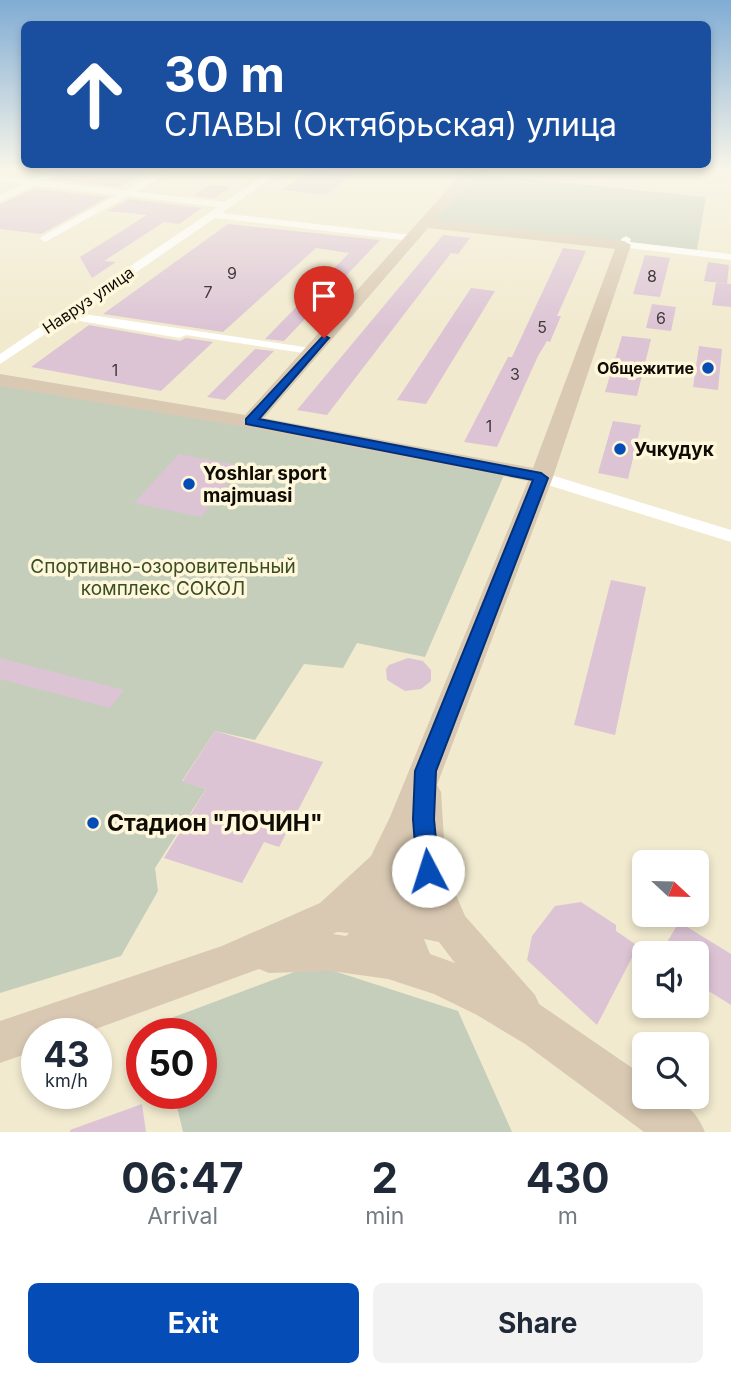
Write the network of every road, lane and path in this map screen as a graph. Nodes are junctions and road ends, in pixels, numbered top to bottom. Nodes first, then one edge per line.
1 (76, 222) edge
2 (205, 222) edge
3 (273, 222) edge
4 (425, 223) joint
5 (411, 238) junction
6 (45, 239) dead end
7 (625, 242) junction
8 (731, 257) edge
9 (67, 315) junction
10 (311, 352) junction
11 (0, 360) edge
12 (0, 380) edge
13 (250, 422) junction
14 (541, 478) junction
15 (731, 536) edge
16 (426, 771) junction
17 (384, 867) junction
18 (428, 871) junction
19 (334, 915) junction
20 (396, 916) junction
21 (450, 928) junction
22 (355, 953) junction
23 (240, 958) junction
24 (415, 967) junction
25 (529, 1019) junction
26 (0, 1042) edge
27 (682, 1132) edge

1 - 6 street
2 - 9 street, Навруз улица
3 - 5 street
4 - 5 main road
4 - 7 main road
5 - 10 main road
7 - 8 street
7 - 14 main road
9 - 10 street
9 - 11 street, Навруз улица
10 - 13 main road
12 - 13 main road
13 - 14 main road
14 - 15 street
14 - 16 main road
16 - 17 main road
16 - 18 main road
17 - 19 main road
17 - 20 main road
18 - 20 main road
18 - 21 main road
19 - 20 main road
19 - 23 main road
20 - 21 main road
20 - 22 main road
20 - 24 main road
21 - 25 main road
22 - 23 main road
22 - 24 main road
23 - 26 main road
24 - 25 main road
25 - 27 main road

